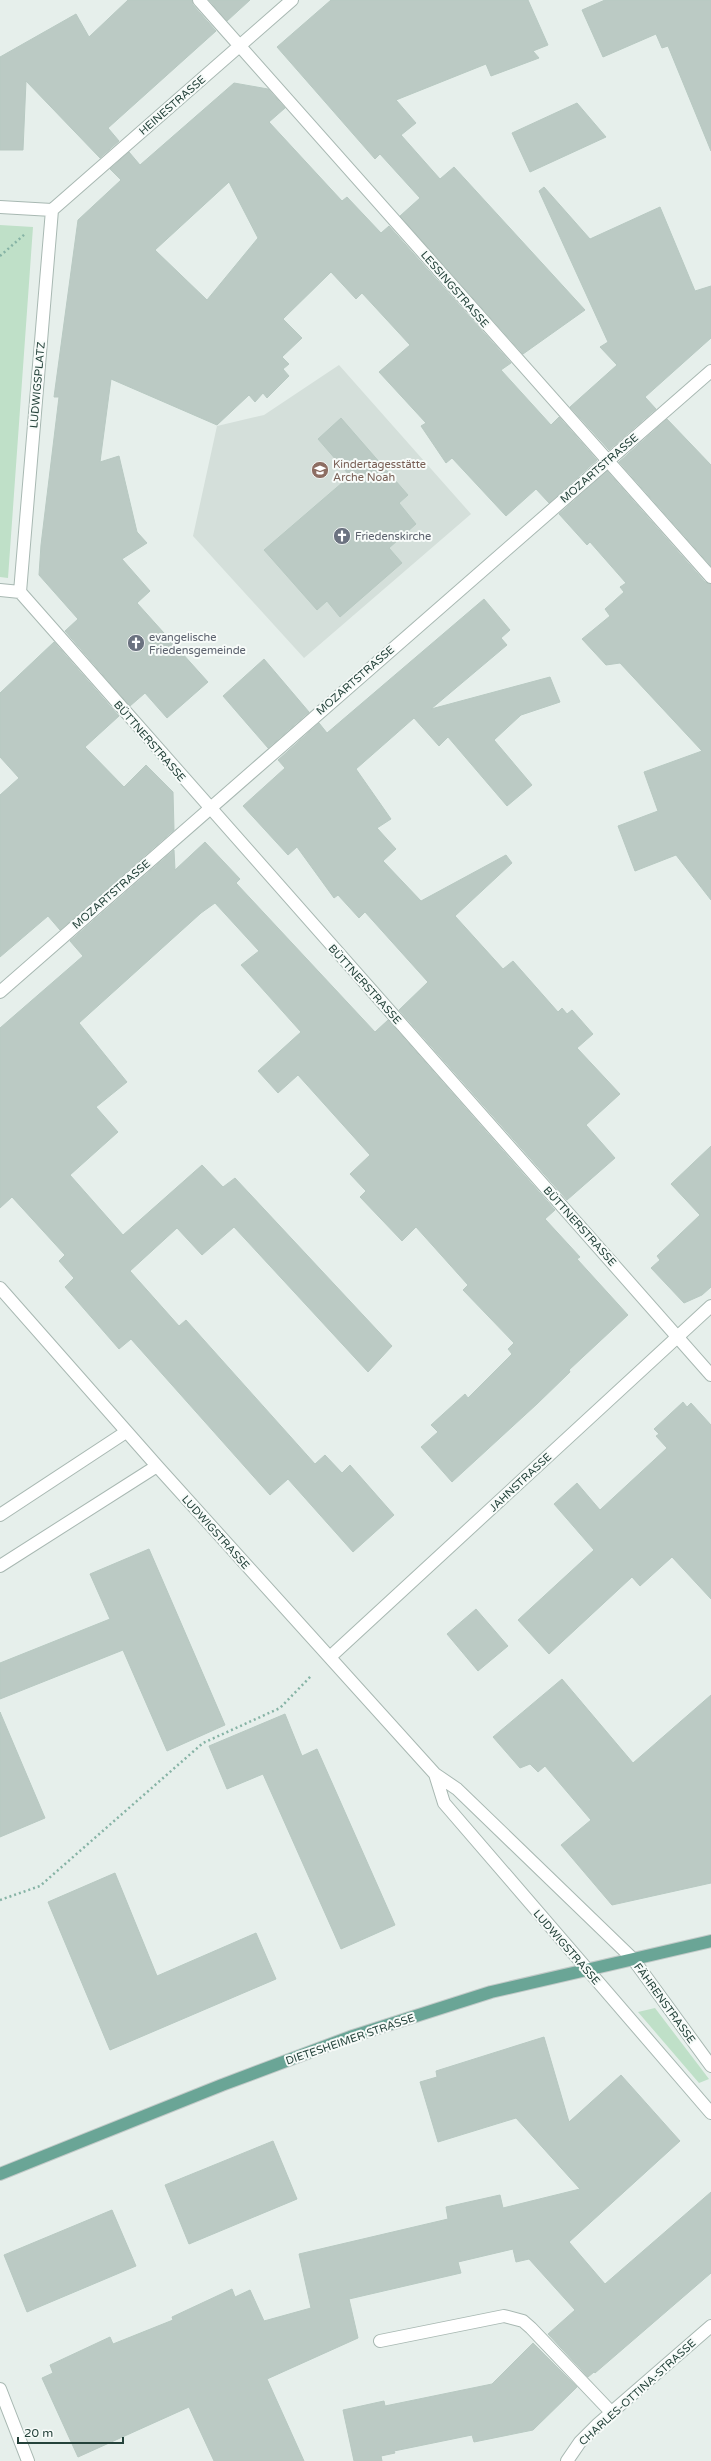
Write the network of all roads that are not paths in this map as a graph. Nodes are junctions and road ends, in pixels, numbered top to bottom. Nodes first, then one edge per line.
1 (199, 0) edge
2 (292, 0) edge
3 (240, 46) junction
4 (0, 207) edge
5 (52, 210) junction
6 (711, 371) edge
7 (607, 461) junction
8 (711, 577) edge
9 (0, 590) edge
10 (20, 592) junction
11 (208, 808) junction
12 (0, 992) edge
13 (0, 1288) edge
14 (711, 1306) edge
15 (678, 1337) junction
16 (711, 1375) edge
17 (126, 1432) junction
18 (157, 1466) junction
19 (0, 1515) edge
20 (0, 1566) edge
21 (330, 1657) junction
22 (435, 1774) junction
23 (711, 1941) edge
24 (633, 1959) junction
25 (586, 1970) junction
26 (711, 2066) edge
27 (711, 2113) edge
28 (0, 2174) edge
29 (711, 2326) edge
30 (380, 2341) dead end
31 (0, 2389) edge
32 (612, 2412) junction
33 (28, 2461) edge
34 (567, 2461) edge

1 - 3 street, LESSINGSTRASSE
2 - 3 street, HEINESTRASSE
3 - 5 street, HEINESTRASSE
3 - 7 street, LESSINGSTRASSE
4 - 5 street
5 - 10 street, LUDWIGSPLATZ
6 - 7 street, MOZARTSTRASSE
7 - 8 street, LESSINGSTRASSE
7 - 11 street, MOZARTSTRASSE
9 - 10 street
10 - 11 street, BÜTTNERSTRASSE
11 - 12 street, MOZARTSTRASSE
11 - 15 street, BÜTTNERSTRASSE
13 - 17 street, LUDWIGSTRASSE
14 - 15 street, JAHNSTRASSE
15 - 16 street, BÜTTNERSTRASSE
15 - 21 street, JAHNSTRASSE
17 - 18 street, LUDWIGSTRASSE
17 - 19 street
18 - 20 street
18 - 21 street, LUDWIGSTRASSE
21 - 22 street, LUDWIGSTRASSE
22 - 24 street, LUDWIGSTRASSE
22 - 25 street, LUDWIGSTRASSE
23 - 24 main road, DIETESHEIMER STRASSE
24 - 25 main road, DIETESHEIMER STRASSE
24 - 26 street, FÄHRENSTRASSE
25 - 27 street, LUDWIGSTRASSE
25 - 28 main road, DIETESHEIMER STRASSE
29 - 32 street, CHARLES-OTTINA-STRASSE
30 - 32 street
31 - 33 street
32 - 34 street, CHARLES-OTTINA-STRASSE

